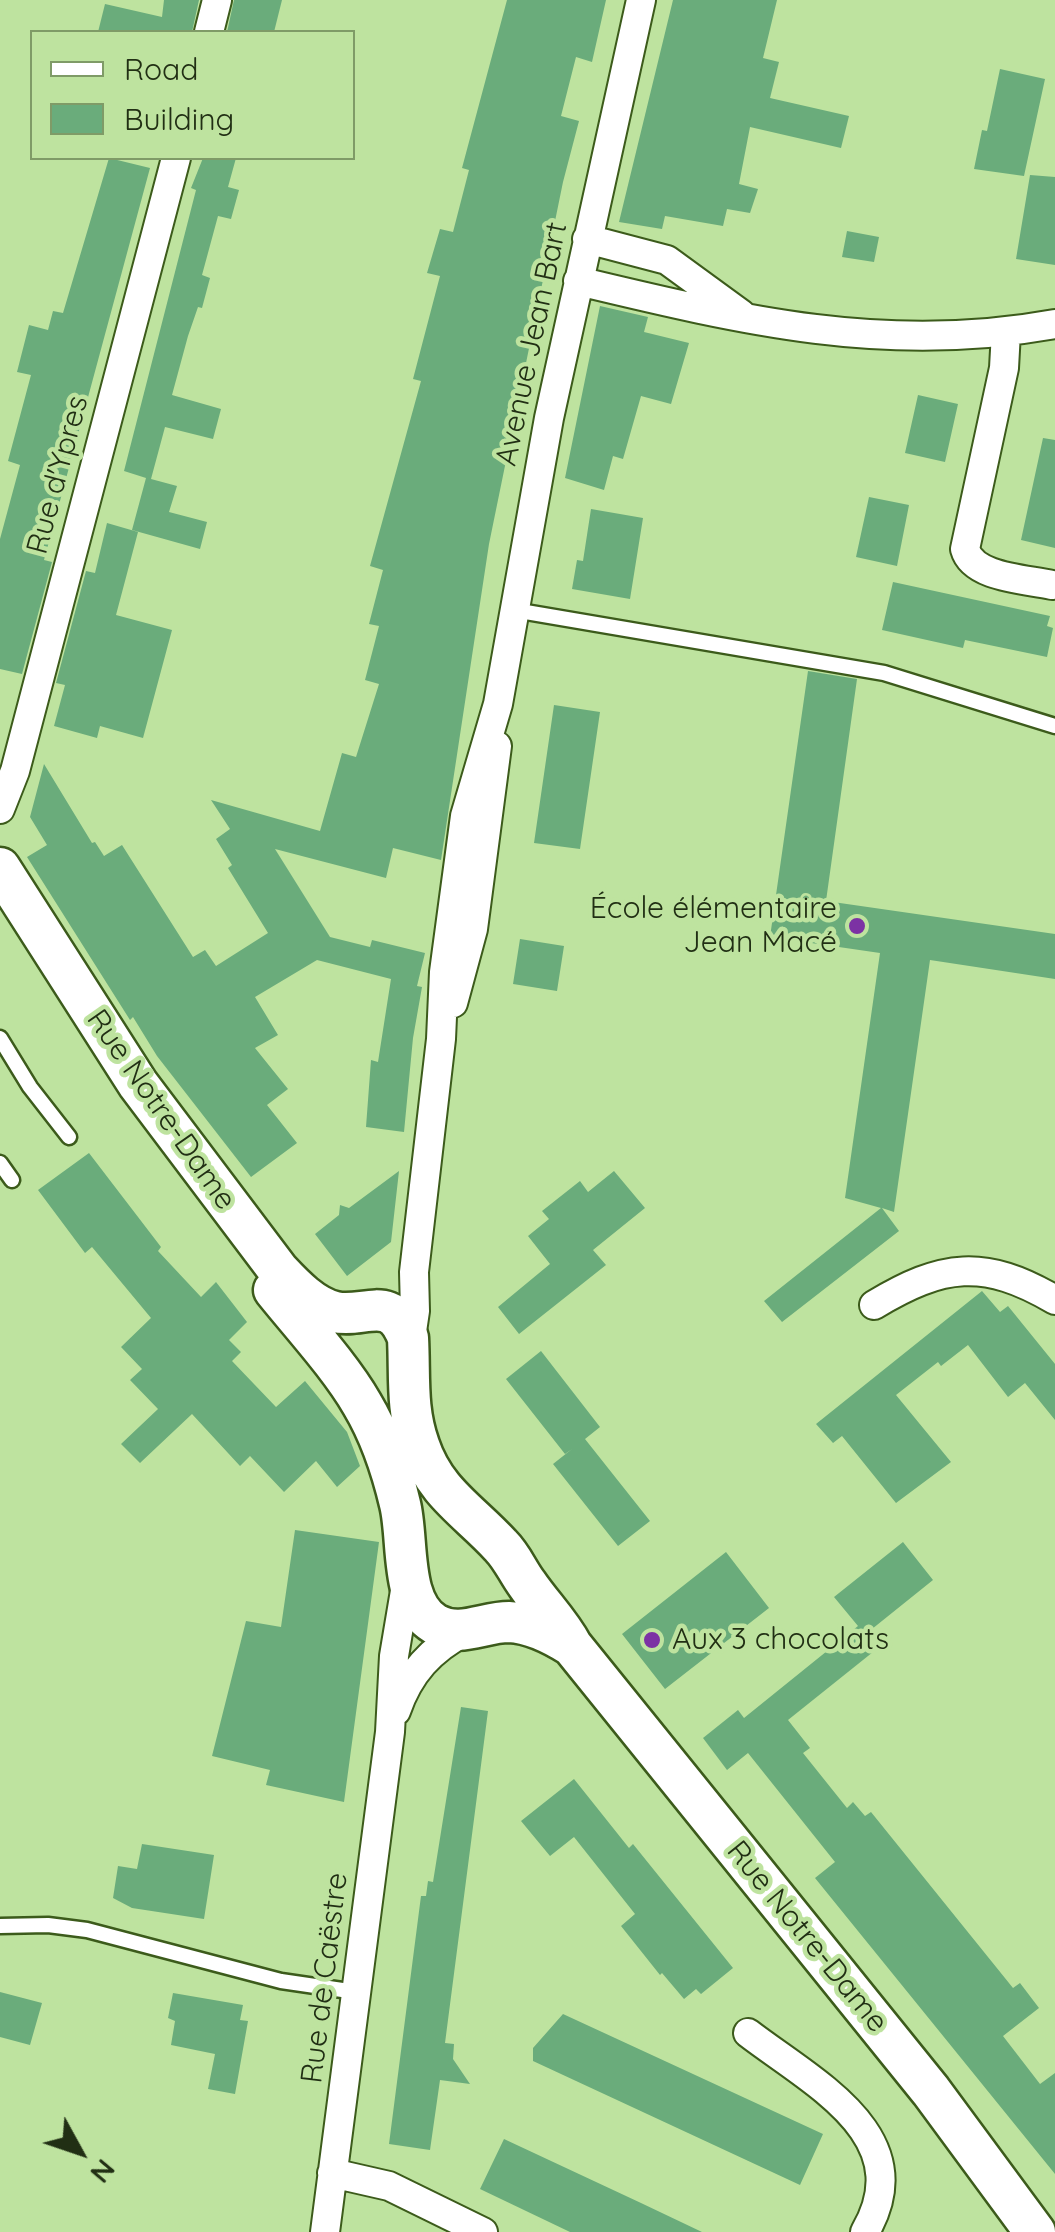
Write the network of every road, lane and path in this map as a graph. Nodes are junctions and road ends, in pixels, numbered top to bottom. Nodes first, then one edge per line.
1 (217, 0) edge
2 (642, 0) edge
3 (210, 30) edge
4 (175, 160) edge
5 (587, 240) junction
6 (578, 281) junction
7 (746, 317) junction
8 (1055, 324) edge
9 (1006, 332) junction
10 (1052, 585) dead end
11 (514, 610) junction
12 (1055, 726) edge
13 (0, 808) edge
14 (0, 868) edge
15 (0, 915) edge
16 (0, 1038) edge
17 (68, 1136) dead end
18 (0, 1163) edge
19 (12, 1180) dead end
20 (414, 1272) junction
21 (1055, 1300) edge
22 (874, 1305) dead end
23 (363, 1311) junction
24 (409, 1356) junction
25 (335, 1368) junction
26 (512, 1563) junction
27 (408, 1568) junction
28 (475, 1628) junction
29 (572, 1646) junction
30 (390, 1732) junction
31 (0, 1926) edge
32 (356, 1992) junction
33 (748, 2034) dead end
34 (332, 2173) junction
35 (325, 2232) edge
36 (484, 2232) edge
37 (865, 2232) edge
38 (1035, 2232) edge

1 - 3 street
2 - 5 street, Avenue Jean Bart
4 - 13 street, Rue d'Ypres
5 - 6 street, Avenue Jean Bart
5 - 7 street
6 - 7 street
6 - 11 street, Avenue Jean Bart
7 - 9 street
8 - 9 street
9 - 10 street
11 - 12 lane
11 - 20 street, Avenue Jean Bart
14 - 23 main road, Rue Notre-Dame
15 - 25 main road, Rue Notre-Dame
16 - 17 lane
18 - 19 lane
20 - 23 street
20 - 24 street, Avenue Jean Bart
21 - 22 street
23 - 24 main road, Rue Notre-Dame
23 - 25 main road
24 - 26 main road, Rue Notre-Dame
25 - 27 main road, Rue Notre-Dame
26 - 28 main road
26 - 29 main road, Rue Notre-Dame
27 - 28 main road, Rue Notre-Dame
27 - 30 street, Rue de Caëstre
28 - 29 main road, Rue Notre-Dame
28 - 30 street, Rue de Caëstre
29 - 38 main road, Rue Notre-Dame
30 - 32 street, Rue de Caëstre
31 - 32 lane
32 - 34 street, Rue de Caëstre
33 - 37 street
34 - 35 street, Rue de Caëstre
34 - 36 street

